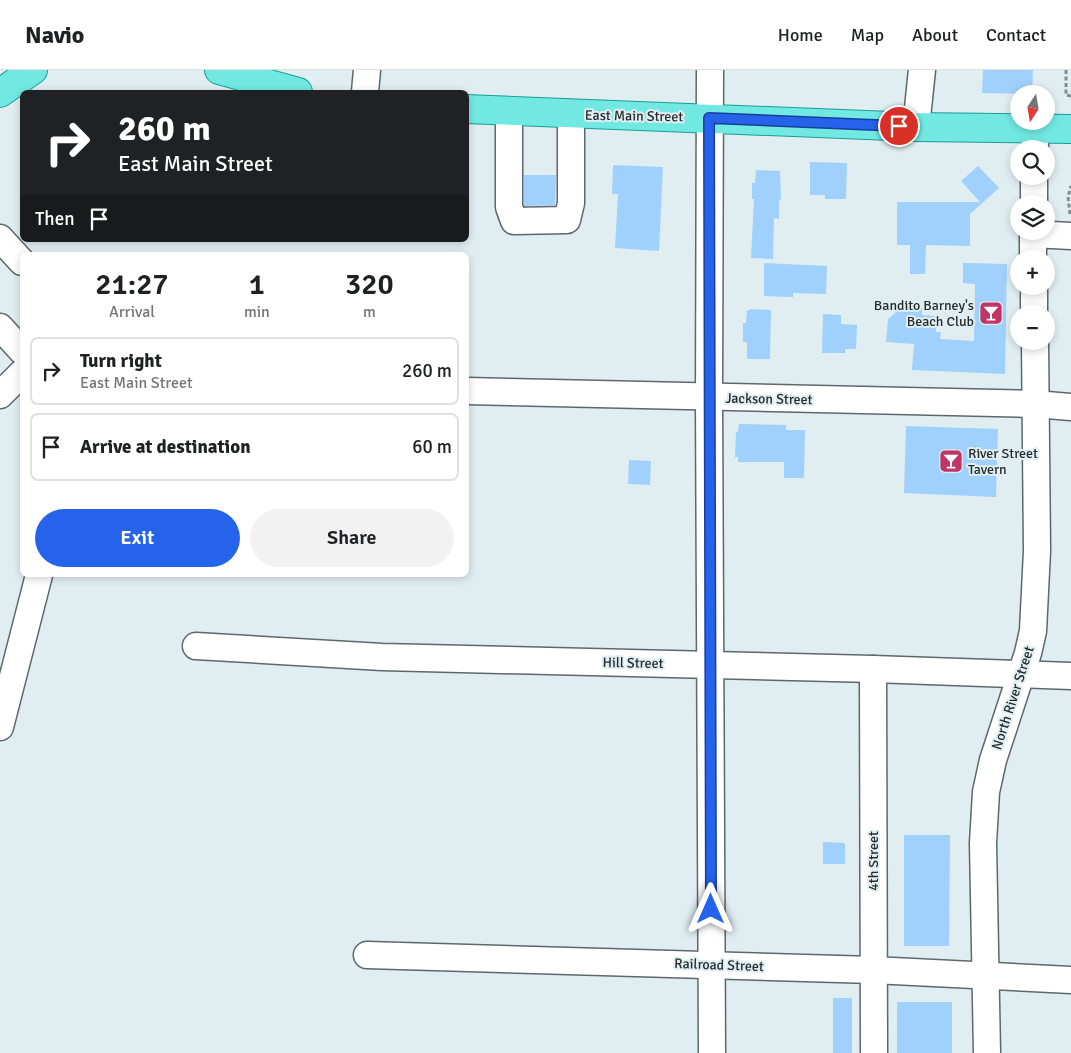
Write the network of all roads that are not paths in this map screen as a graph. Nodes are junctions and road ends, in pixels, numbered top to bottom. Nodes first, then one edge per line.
1 (33, 70) edge
2 (367, 70) edge
3 (710, 70) edge
4 (922, 70) edge
5 (235, 80) edge
6 (288, 90) edge
7 (365, 90) edge
8 (0, 93) edge
9 (469, 109) edge
10 (509, 111) junction
11 (571, 115) junction
12 (709, 118) junction
13 (916, 127) junction
14 (1071, 129) edge
15 (1035, 139) edge
16 (1071, 236) edge
17 (0, 238) edge
18 (1033, 241) edge
19 (20, 260) edge
20 (0, 327) edge
21 (20, 349) edge
22 (1034, 350) edge
23 (20, 375) edge
24 (469, 391) edge
25 (0, 394) edge
26 (709, 398) junction
27 (1035, 404) junction
28 (1071, 407) edge
29 (38, 577) edge
30 (196, 646) dead end
31 (710, 664) junction
32 (873, 669) junction
33 (1021, 673) junction
34 (1071, 676) edge
35 (0, 727) edge
36 (367, 955) dead end
37 (712, 965) junction
38 (873, 970) junction
39 (986, 975) junction
40 (1071, 980) edge
41 (712, 1053) edge
42 (874, 1053) edge
43 (987, 1053) edge

1 - 8 main road
2 - 7 street
3 - 12 street
4 - 13 street
5 - 6 main road
9 - 10 main road, East Main Street
10 - 11 main road, East Main Street
10 - 11 street
11 - 12 main road, East Main Street
12 - 13 main road, East Main Street
12 - 26 street
13 - 15 main road, East Main Street
14 - 15 main road, East Main Street
16 - 18 street
17 - 19 street
20 - 21 street
22 - 27 street, North River Street
23 - 25 street
24 - 26 street, Jackson Street
26 - 27 street, Jackson Street
26 - 31 street
27 - 28 street, Jackson Street
27 - 33 street, North River Street
29 - 35 street
30 - 31 street, Hill Street
31 - 32 street, Hill Street
31 - 37 street
32 - 33 street, Hill Street
32 - 38 street, 4th Street
33 - 34 street, Hill Street
33 - 39 street, North River Street
36 - 37 street, Railroad Street
37 - 38 street, Railroad Street
37 - 41 street
38 - 39 street, Railroad Street
38 - 42 street, 4th Street
39 - 40 street, Railroad Street
39 - 43 street, North River Street

